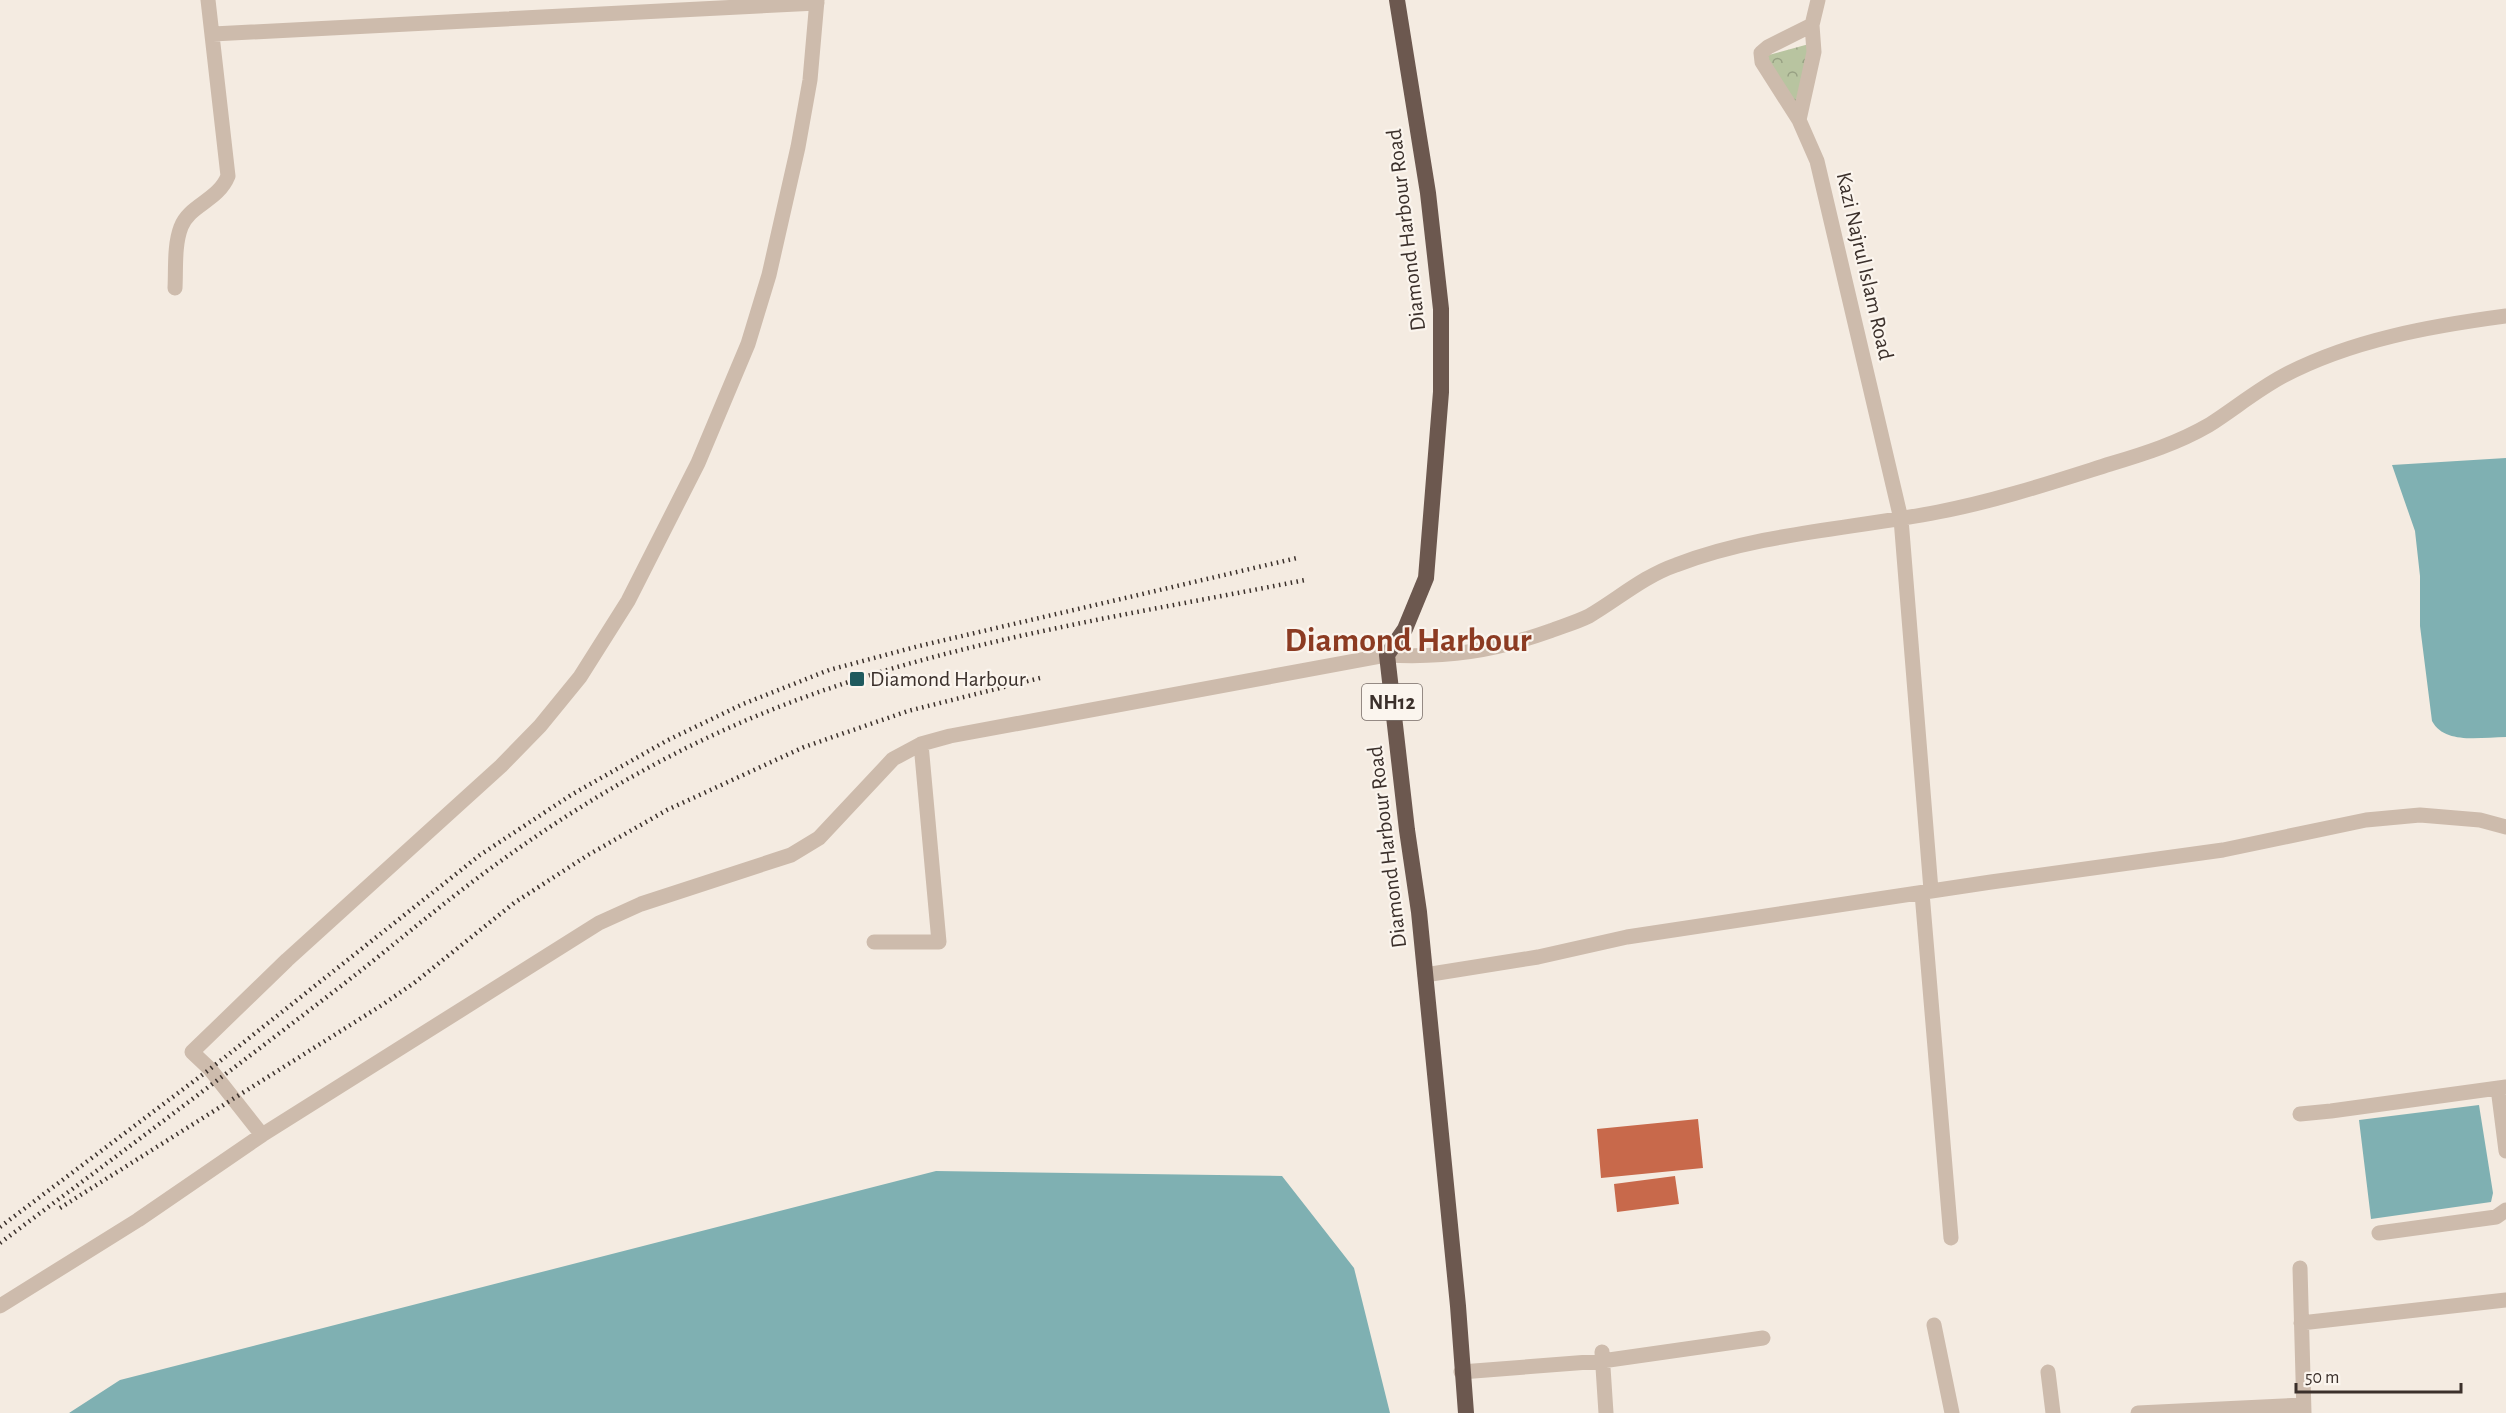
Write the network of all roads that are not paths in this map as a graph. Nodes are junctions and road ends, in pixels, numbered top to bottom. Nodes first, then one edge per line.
1 (208, 0) edge
2 (1397, 0) edge
3 (1818, 0) edge
4 (817, 1) edge
5 (1812, 25) junction
6 (213, 34) junction
7 (1798, 120) junction
8 (175, 288) dead end
9 (2506, 316) edge
10 (1901, 519) junction
11 (1387, 655) junction
12 (921, 744) junction
13 (2506, 827) edge
14 (1926, 892) junction
15 (874, 942) dead end
16 (1425, 975) junction
17 (2502, 1088) edge
18 (2300, 1114) dead end
19 (262, 1134) junction
20 (2506, 1150) edge
21 (2506, 1210) edge
22 (2379, 1233) dead end
23 (1951, 1238) dead end
24 (2300, 1268) dead end
25 (2506, 1300) edge
26 (0, 1306) edge
27 (2301, 1323) junction
28 (1934, 1325) dead end
29 (1763, 1338) dead end
30 (1602, 1356) junction
31 (1461, 1372) junction
32 (2048, 1372) dead end
33 (2303, 1409) edge
34 (1466, 1413) edge
35 (1606, 1413) edge
36 (1952, 1413) edge
37 (2053, 1413) edge
38 (2138, 1413) edge

1 - 6 street
2 - 11 highway, Diamond Harbour Road / NH12
3 - 5 street
4 - 6 street
4 - 19 street
5 - 7 street
5 - 7 street, Kazi Najrul Islam Road
6 - 8 street
7 - 10 street, Kazi Najrul Islam Road
9 - 10 street
10 - 11 street
10 - 14 street, Kazi Najrul Islam Road
11 - 12 street
11 - 16 highway, Diamond Harbour Road / NH12
12 - 15 street
12 - 19 street
13 - 14 street
14 - 16 street
14 - 23 street, Kazi Najrul Islam Road
16 - 31 highway, Diamond Harbour Road / NH12
17 - 18 street
17 - 20 street
19 - 26 street
21 - 22 street
24 - 27 street
25 - 27 street
27 - 33 street
28 - 36 street
29 - 30 street
30 - 31 street
30 - 35 street
31 - 34 highway, Diamond Harbour Road / NH12
32 - 37 street
33 - 38 street

